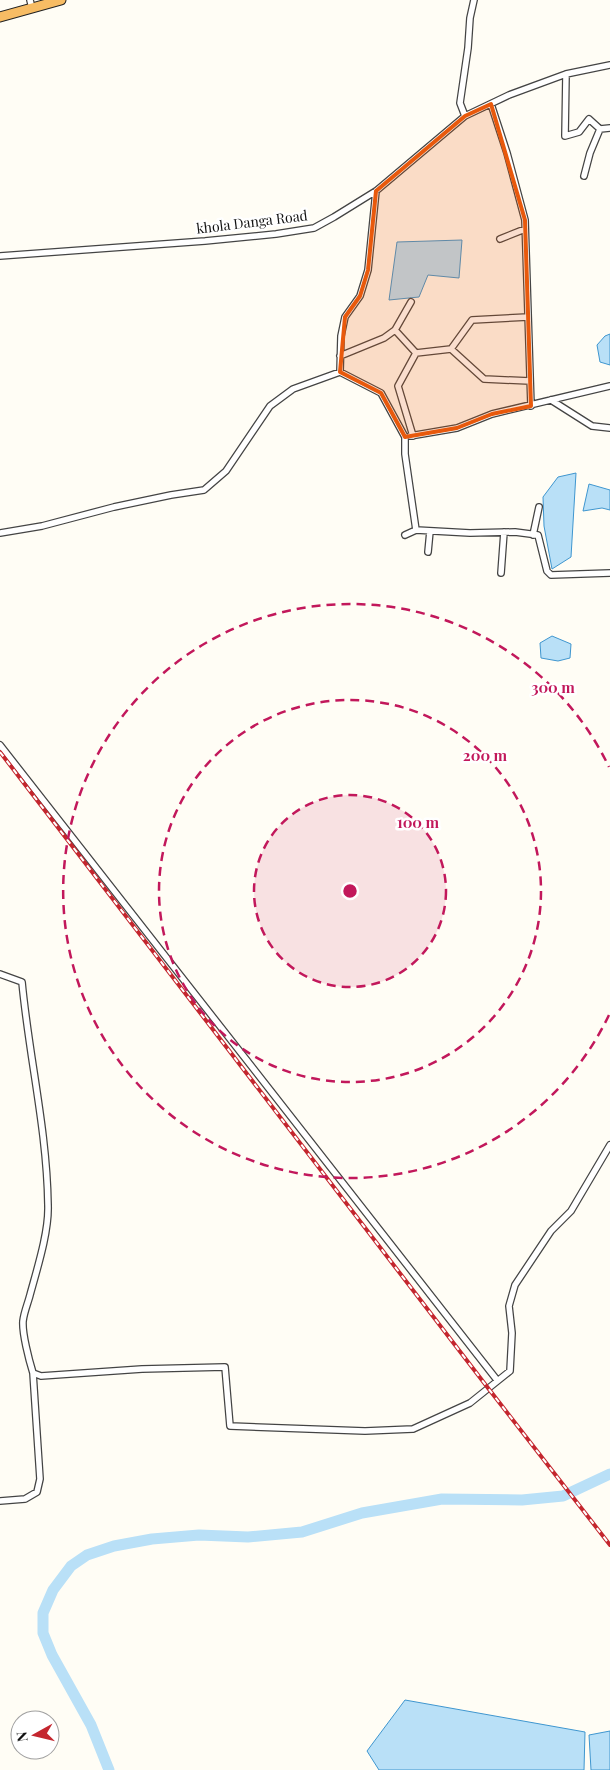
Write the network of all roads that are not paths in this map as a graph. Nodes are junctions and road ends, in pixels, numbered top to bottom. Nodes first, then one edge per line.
1 (61, 0) edge
2 (474, 0) edge
3 (31, 4) edge
4 (0, 17) edge
5 (610, 65) edge
6 (566, 74) junction
7 (491, 104) junction
8 (465, 116) junction
9 (610, 128) edge
10 (600, 129) junction
11 (584, 176) dead end
12 (376, 191) junction
13 (526, 229) junction
14 (500, 238) dead end
15 (0, 256) edge
16 (411, 302) dead end
17 (528, 317) junction
18 (396, 330) junction
19 (451, 349) junction
20 (416, 353) junction
21 (340, 356) junction
22 (340, 372) junction
23 (530, 381) junction
24 (610, 386) edge
25 (551, 400) junction
26 (531, 406) junction
27 (610, 428) edge
28 (413, 436) junction
29 (405, 437) junction
30 (539, 507) dead end
31 (416, 530) junction
32 (430, 531) junction
33 (504, 532) junction
34 (0, 533) edge
35 (405, 535) dead end
36 (533, 535) junction
37 (428, 552) dead end
38 (501, 573) dead end
39 (610, 573) edge
40 (0, 744) edge
41 (0, 974) edge
42 (610, 1145) edge
43 (33, 1373) junction
44 (498, 1380) junction
45 (0, 1501) edge

1 - 3 highway
2 - 8 street
3 - 4 highway
5 - 6 street, khola Danga Road
6 - 7 street, khola Danga Road
6 - 10 street
7 - 8 street, khola Danga Road
7 - 13 street
8 - 12 street, khola Danga Road
9 - 10 street
10 - 11 street
12 - 15 street, khola Danga Road
12 - 21 street
13 - 14 street
13 - 17 street
16 - 18 street
17 - 19 street
17 - 23 street
18 - 20 street
18 - 21 street
19 - 20 street
19 - 23 street
20 - 28 street
21 - 22 street
22 - 29 street
22 - 34 street
23 - 26 street
24 - 25 street
25 - 26 street
25 - 27 street
26 - 28 street
28 - 29 street
29 - 31 street
30 - 36 street
31 - 32 street
31 - 35 street
32 - 33 street
32 - 37 street
33 - 36 street
33 - 38 street
36 - 39 street
40 - 44 street
41 - 43 street
42 - 44 street
43 - 44 street
43 - 45 street

